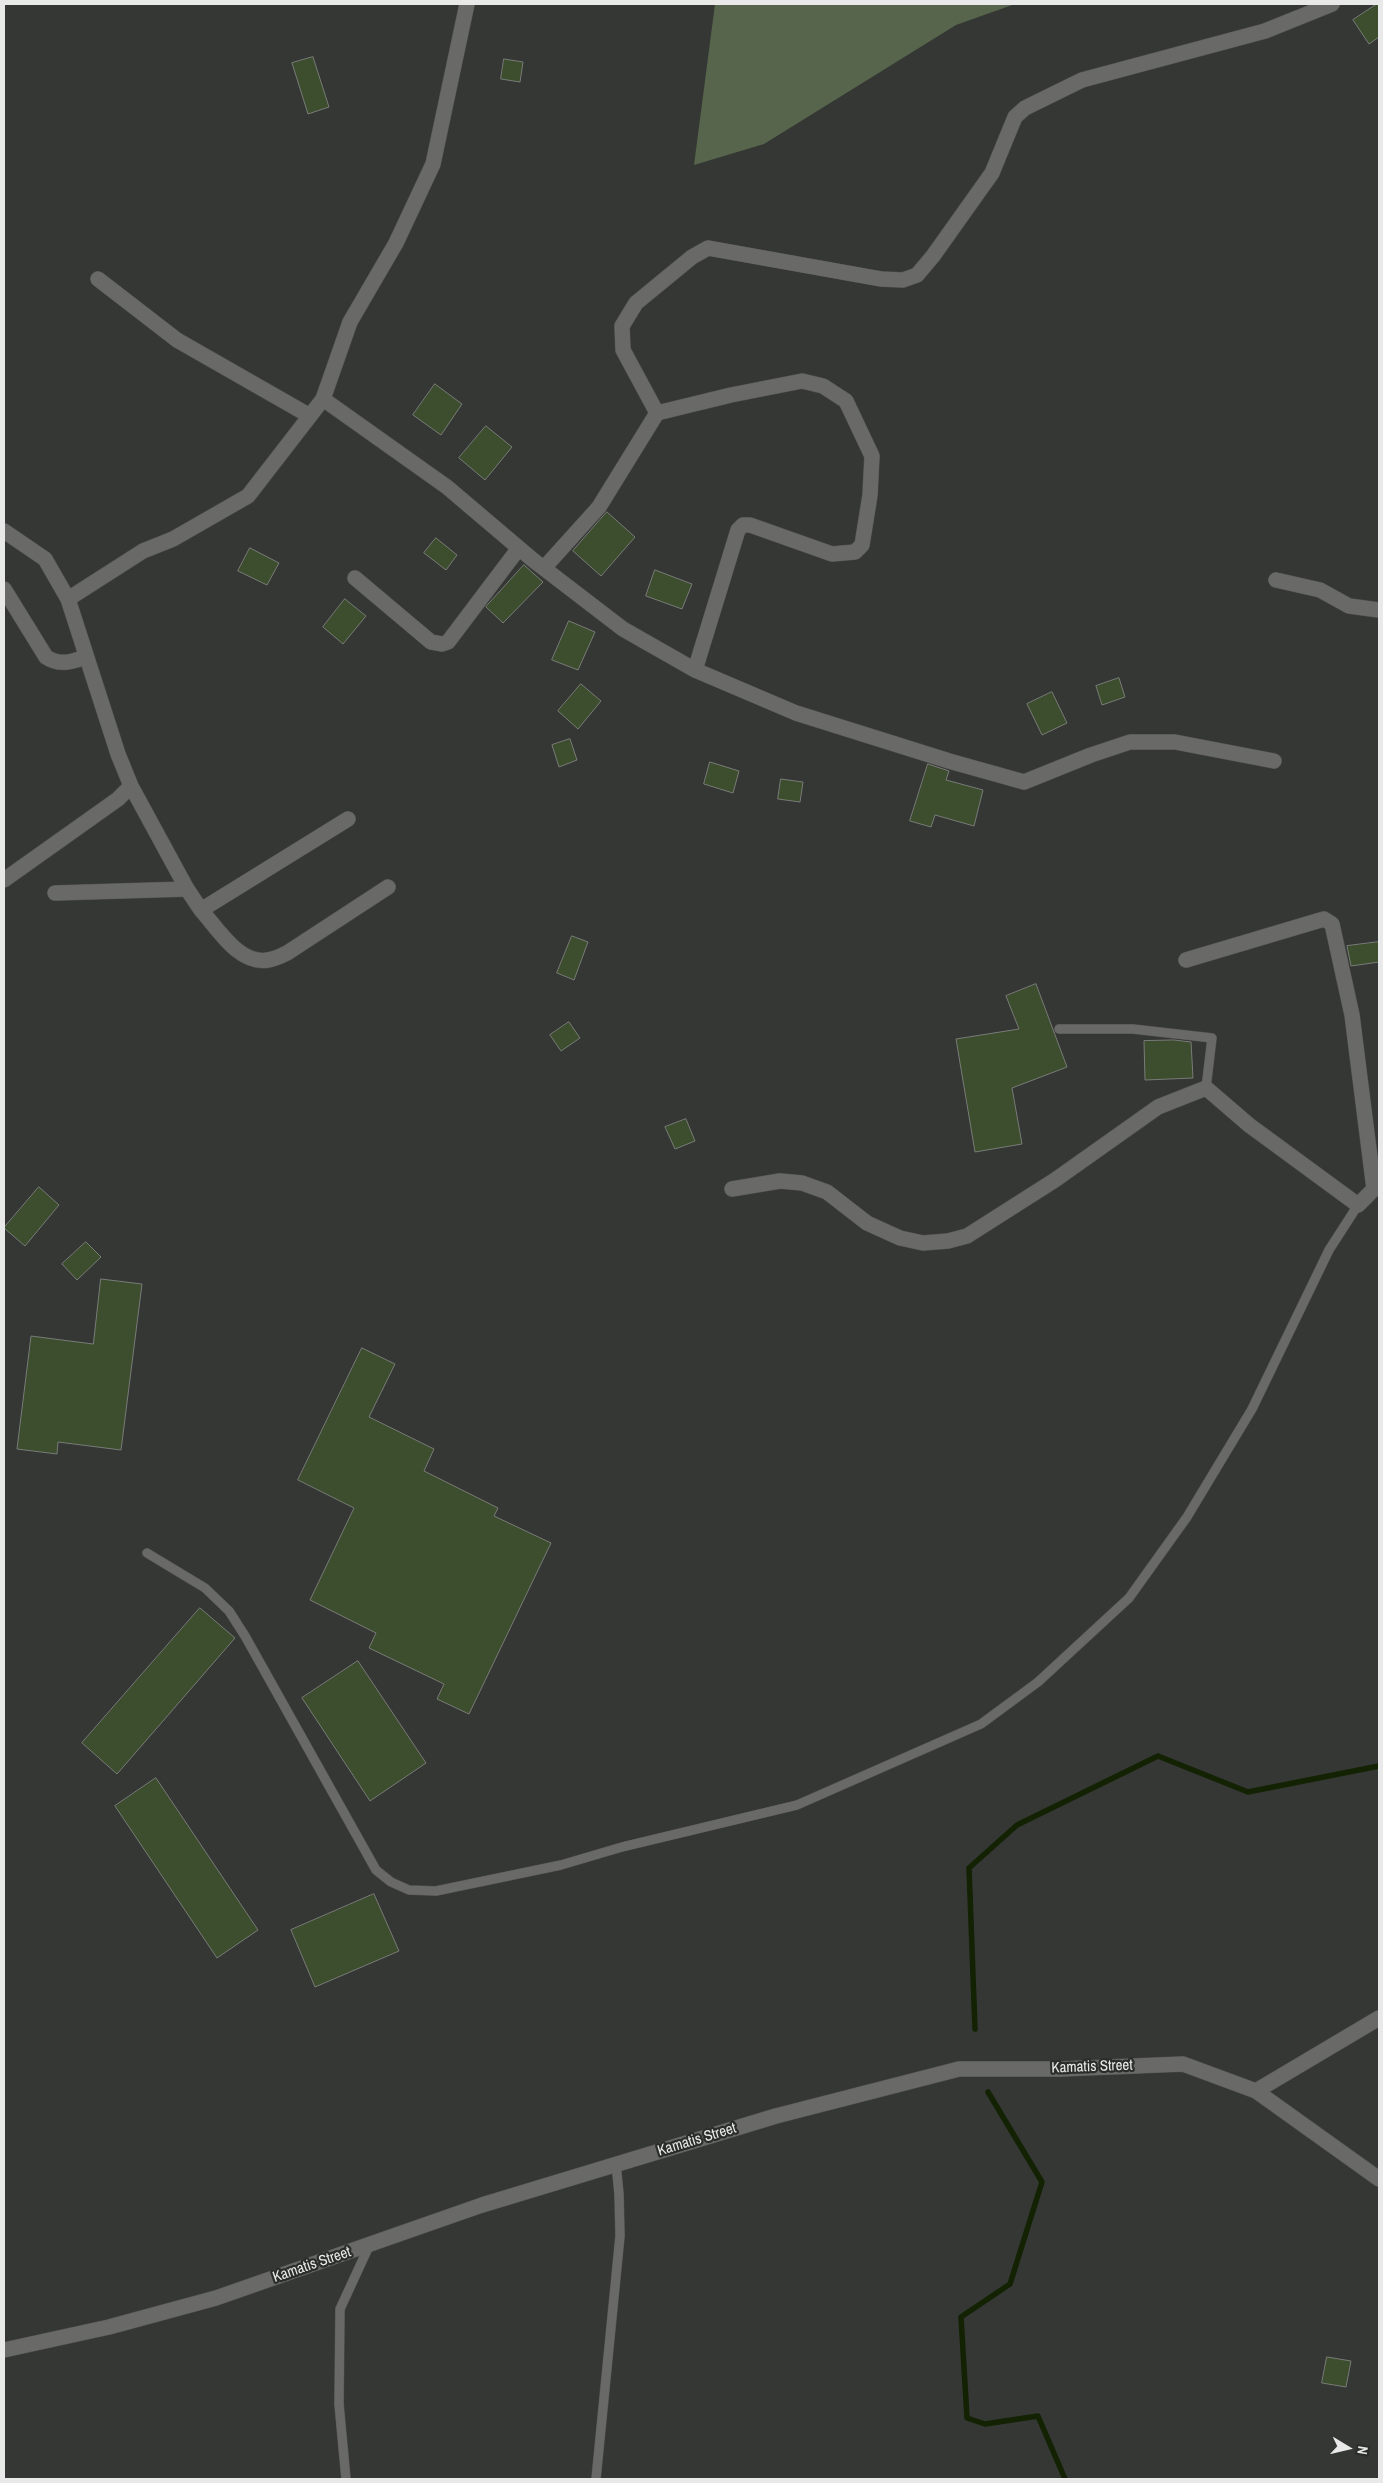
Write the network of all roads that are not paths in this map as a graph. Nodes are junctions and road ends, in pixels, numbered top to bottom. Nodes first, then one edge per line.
1 (467, 4) edge
2 (1332, 4) edge
3 (98, 279) dead end
4 (323, 399) junction
5 (657, 413) junction
6 (310, 416) junction
7 (4, 531) edge
8 (519, 548) junction
9 (544, 568) junction
10 (355, 578) dead end
11 (1276, 580) dead end
12 (4, 589) edge
13 (68, 599) junction
14 (1379, 610) edge
15 (86, 657) junction
16 (695, 670) junction
17 (1274, 761) dead end
18 (131, 786) junction
19 (348, 819) dead end
20 (4, 880) edge
21 (388, 886) dead end
22 (187, 889) junction
23 (55, 893) dead end
24 (202, 910) junction
25 (1186, 960) dead end
26 (1058, 1030) dead end
27 (1206, 1088) junction
28 (1377, 1186) edge
29 (732, 1189) dead end
30 (1358, 1205) junction
31 (147, 1553) dead end
32 (1379, 2018) edge
33 (1256, 2091) junction
34 (616, 2164) junction
35 (1379, 2178) edge
36 (370, 2244) junction
37 (4, 2350) edge
38 (346, 2479) edge
39 (596, 2479) edge

1 - 4 street
2 - 5 street
3 - 6 street
4 - 6 street
4 - 8 street
5 - 9 street
5 - 16 street
6 - 13 street
7 - 13 street
8 - 9 street
8 - 10 street
9 - 16 street
11 - 14 street
12 - 15 street
13 - 15 street
15 - 18 street
16 - 17 street
18 - 20 street
18 - 22 street
19 - 24 street
21 - 24 street
22 - 23 street
22 - 24 street
25 - 28 street
26 - 27 lane
27 - 29 street
27 - 30 street
28 - 30 street
30 - 31 lane
32 - 33 street
33 - 34 street, Kamatis Street
33 - 35 street, Kamatis Street
34 - 36 street, Kamatis Street
34 - 39 lane
36 - 37 street, Kamatis Street
36 - 38 lane

